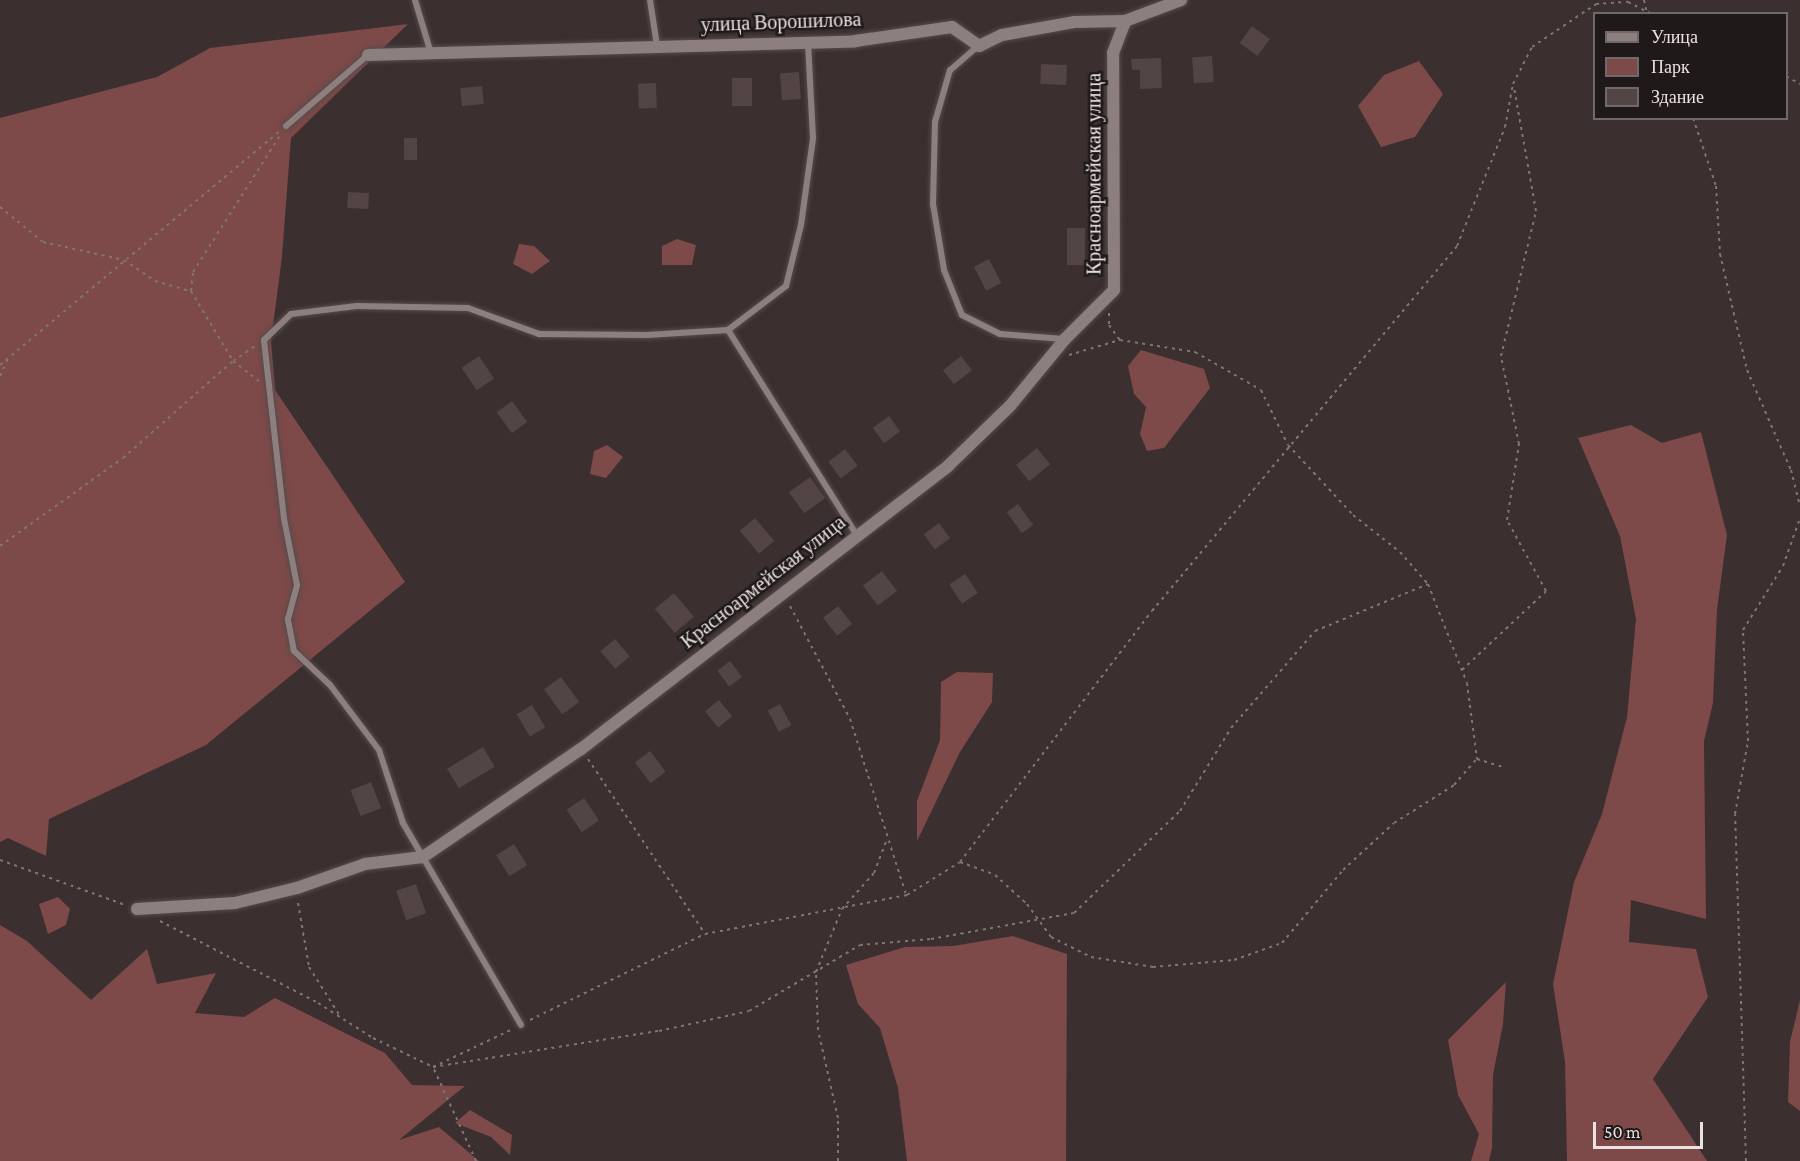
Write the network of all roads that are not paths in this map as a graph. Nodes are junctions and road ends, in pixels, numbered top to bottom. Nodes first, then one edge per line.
1 (415, 0) edge
2 (650, 0) edge
3 (1181, 0) edge
4 (1125, 21) junction
5 (808, 42) junction
6 (657, 46) junction
7 (979, 46) junction
8 (430, 50) junction
9 (368, 55) joint
10 (286, 126) road end
11 (728, 330) junction
12 (1065, 339) junction
13 (856, 534) junction
14 (423, 857) junction
15 (137, 909) road end
16 (521, 1025) road end

1 - 8 lane
2 - 6 lane
3 - 4 street
4 - 7 street
4 - 12 street, Красноармейская улица
5 - 6 street, улица Ворошилова
5 - 7 street, улица Ворошилова
5 - 11 lane
6 - 8 street, улица Ворошилова
7 - 12 lane
8 - 9 street, улица Ворошилова
9 - 10 lane
11 - 13 lane
11 - 14 lane
12 - 13 street, Красноармейская улица
13 - 14 street, Красноармейская улица
14 - 15 street, Красноармейская улица
14 - 16 lane

